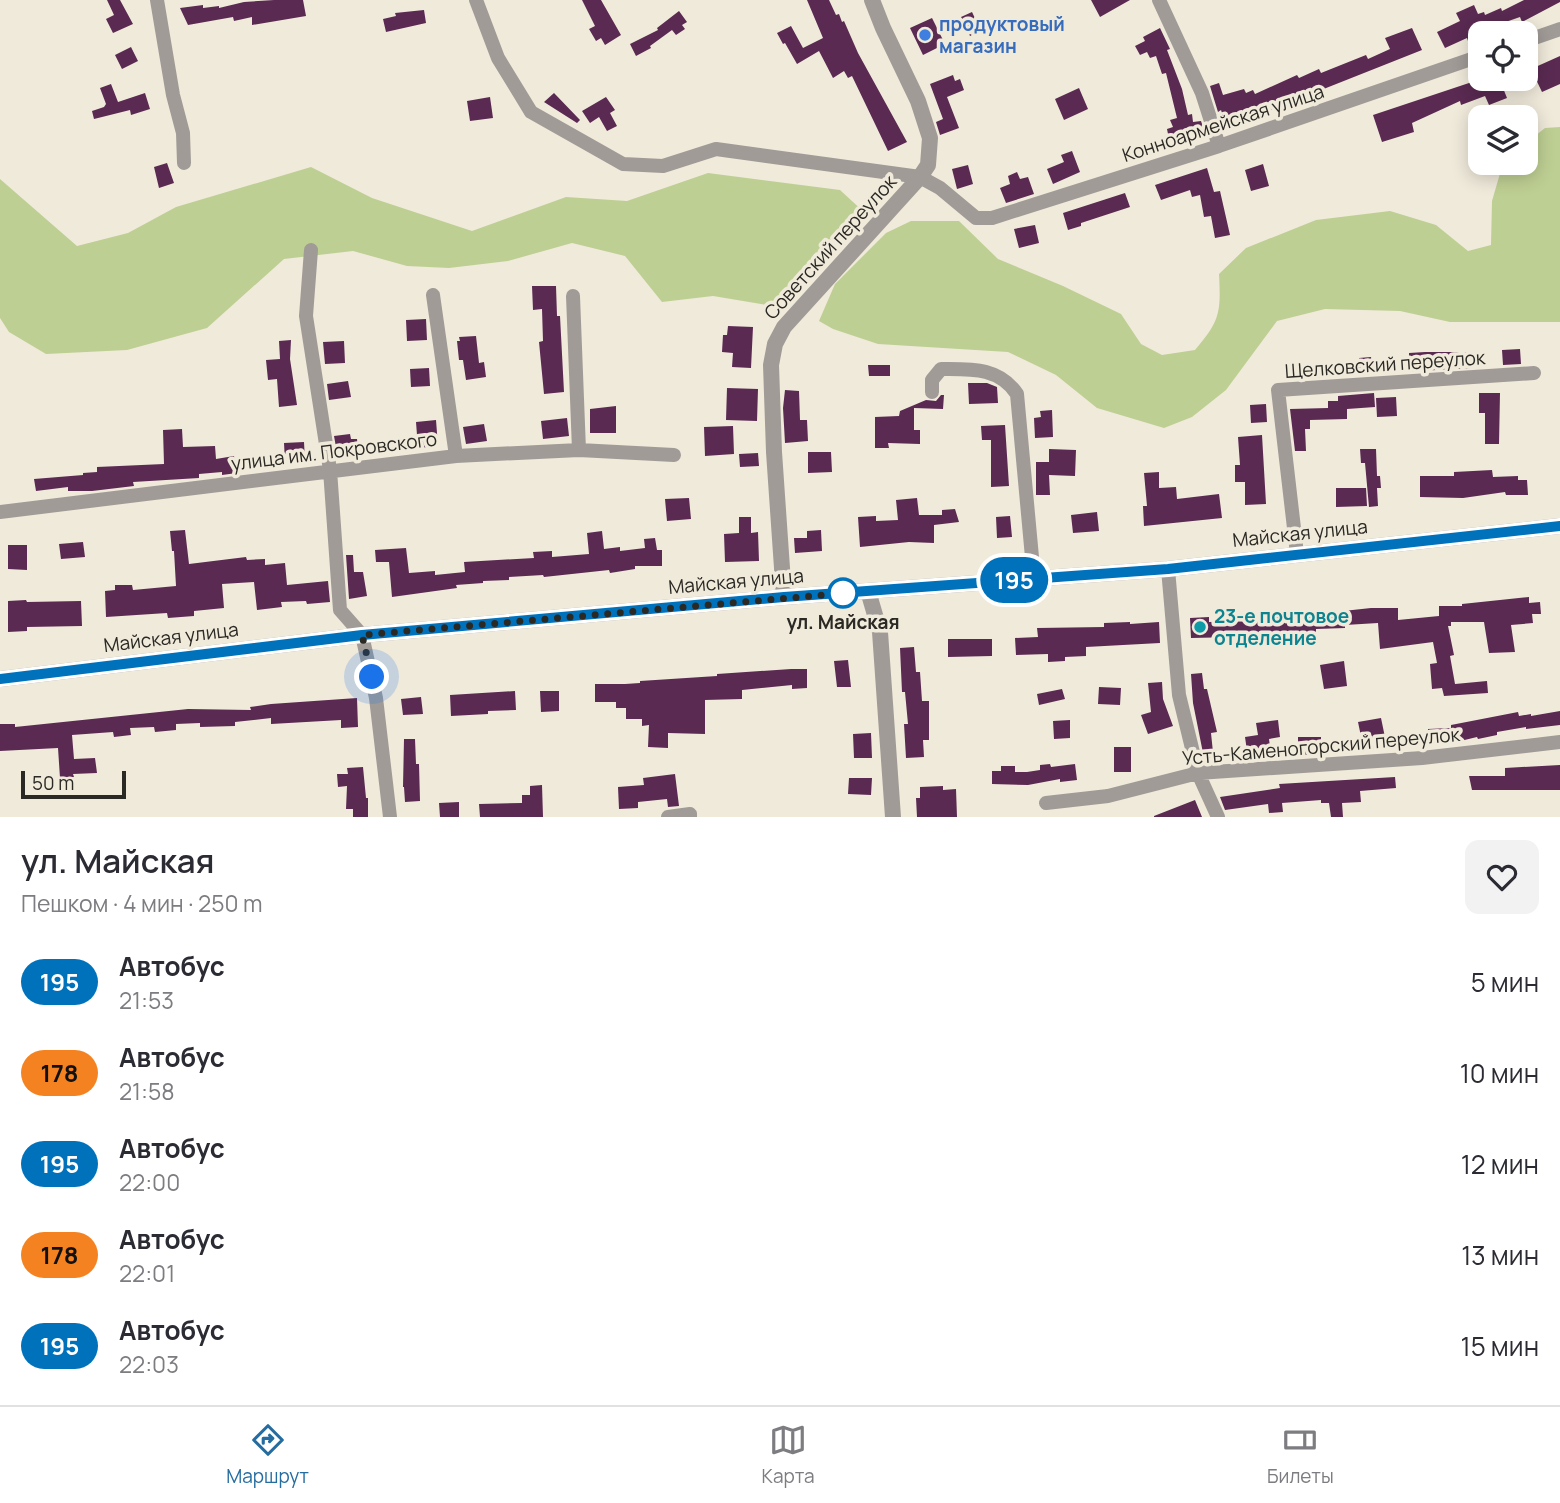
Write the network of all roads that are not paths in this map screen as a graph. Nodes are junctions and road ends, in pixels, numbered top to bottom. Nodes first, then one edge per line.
1 (157, 0) edge
2 (476, 0) edge
3 (872, 0) edge
4 (1159, 0) edge
5 (1560, 29) edge
6 (1538, 37) edge
7 (1468, 60) edge
8 (1219, 146) junction
9 (184, 163) dead end
10 (920, 177) junction
11 (311, 250) dead end
12 (433, 295) dead end
13 (573, 296) dead end
14 (1534, 373) dead end
15 (932, 392) dead end
16 (579, 450) junction
17 (674, 455) dead end
18 (456, 456) junction
19 (329, 468) junction
20 (0, 512) edge
21 (1560, 526) edge
22 (1297, 554) junction
23 (1168, 569) junction
24 (1034, 579) junction
25 (868, 591) junction
26 (784, 597) junction
27 (362, 635) junction
28 (0, 679) edge
29 (1560, 742) edge
30 (1198, 773) junction
31 (1045, 803) dead end
32 (390, 817) edge
33 (668, 817) edge
34 (690, 817) edge
35 (893, 817) edge
36 (1218, 817) edge

1 - 9 street
2 - 10 street
3 - 10 street
4 - 8 street
5 - 6 street
7 - 8 street, Конноармейская улица
8 - 10 street, Конноармейская улица
10 - 26 street, Советский переулок
11 - 19 street
12 - 18 street
13 - 16 street
14 - 22 street, Щелковский переулок
15 - 24 street
16 - 17 street, улица им. Покровского
16 - 18 street, улица им. Покровского
18 - 19 street, улица им. Покровского
19 - 20 street, улица им. Покровского
19 - 27 street
21 - 22 street, Майская улица
22 - 23 street, Майская улица
23 - 24 street, Майская улица
23 - 30 street
24 - 25 street, Майская улица
25 - 26 street, Майская улица
25 - 35 street
26 - 27 street, Майская улица
27 - 28 street, Майская улица
27 - 32 street
29 - 30 street, Усть-Каменогорский переулок
30 - 31 street, Усть-Каменогорский переулок
30 - 36 street
33 - 34 street

